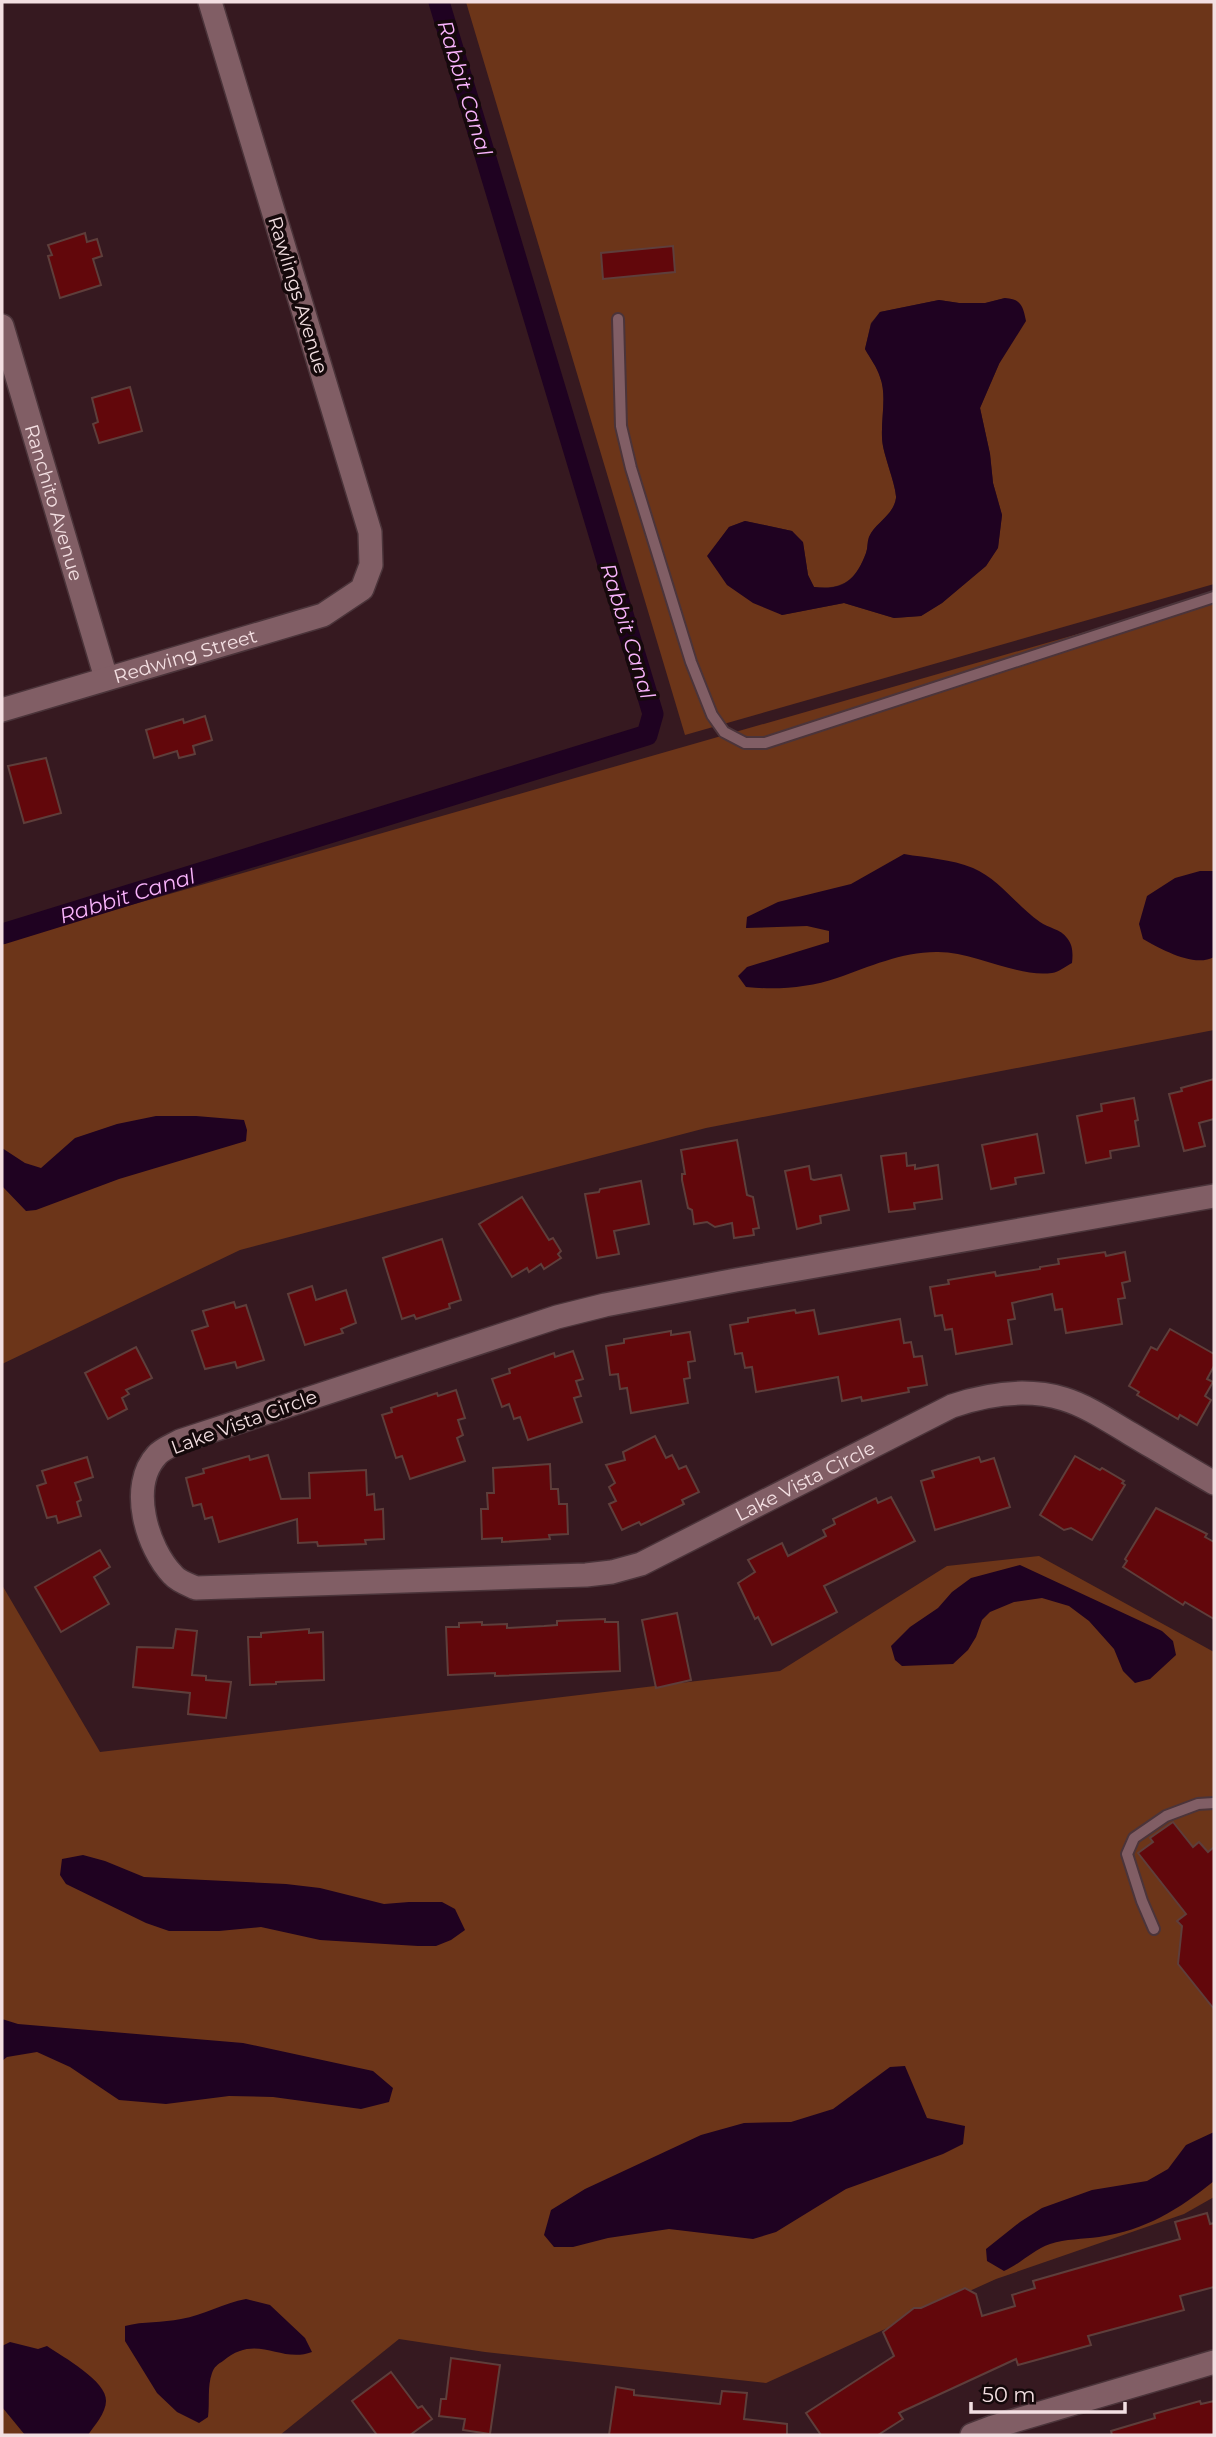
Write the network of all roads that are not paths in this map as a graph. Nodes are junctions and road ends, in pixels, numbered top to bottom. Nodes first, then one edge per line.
1 (210, 2) edge
2 (618, 318) dead end
3 (2, 326) edge
4 (362, 589) joint
5 (1214, 597) edge
6 (106, 678) junction
7 (2, 710) edge
8 (1214, 1196) edge
9 (1214, 1483) edge
10 (1214, 1803) edge
11 (1154, 1929) dead end
12 (1214, 2362) edge
13 (972, 2435) edge

1 - 4 street, Rawlings Avenue
2 - 5 lane
3 - 6 street, Ranchito Avenue
4 - 6 street, Redwing Street
6 - 7 street, Redwing Street
8 - 9 street, Lake Vista Circle
10 - 11 lane
12 - 13 street

